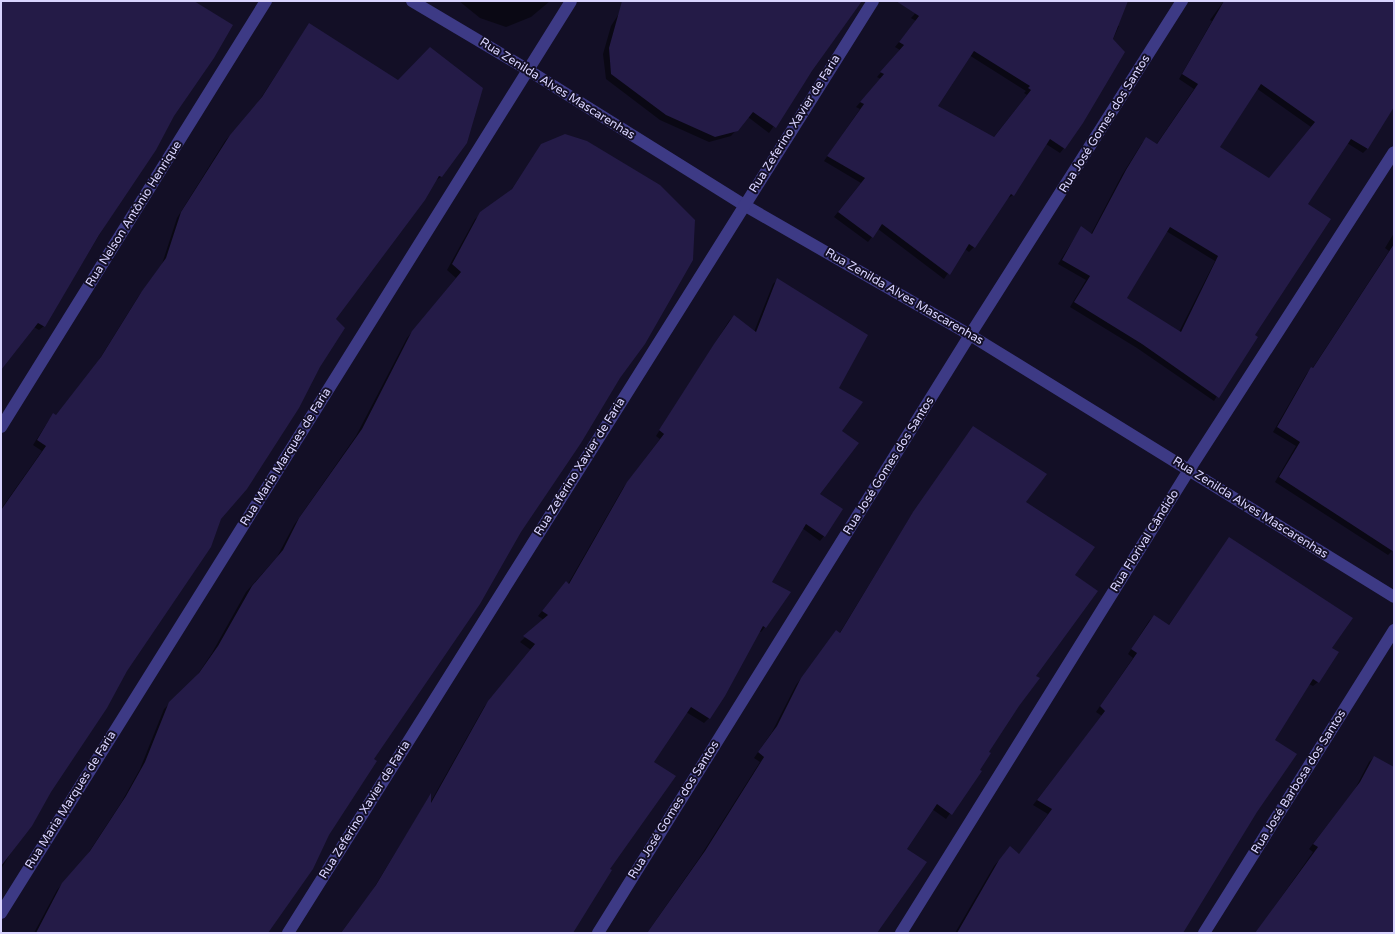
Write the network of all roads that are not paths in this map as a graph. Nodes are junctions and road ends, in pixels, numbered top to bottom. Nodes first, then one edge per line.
1 (266, 1) edge
2 (412, 1) edge
3 (571, 1) edge
4 (873, 1) edge
5 (1182, 1) edge
6 (528, 70) junction
7 (1394, 152) edge
8 (744, 205) junction
9 (970, 335) junction
10 (1, 427) edge
11 (1189, 470) junction
12 (1394, 597) edge
13 (1394, 630) edge
14 (1, 913) edge
15 (288, 933) edge
16 (598, 933) edge
17 (901, 933) edge
18 (1204, 933) edge

1 - 10 street, Rua Nelson Antônio Henrique
2 - 6 street, Rua Zenilda Alves Mascarenhas
3 - 6 street, Rua Maria Marques de Faria
4 - 8 street, Rua Zeferino Xavier de Faria
5 - 9 street, Rua José Gomes dos Santos
6 - 8 street, Rua Zenilda Alves Mascarenhas
6 - 14 street, Rua Maria Marques de Faria
7 - 11 street, Rua Florival Cândido
8 - 9 street, Rua Zenilda Alves Mascarenhas
8 - 15 street, Rua Zeferino Xavier de Faria
9 - 11 street, Rua Zenilda Alves Mascarenhas
9 - 16 street, Rua José Gomes dos Santos
11 - 12 street, Rua Zenilda Alves Mascarenhas
11 - 17 street, Rua Florival Cândido
13 - 18 street, Rua José Barbosa dos Santos

